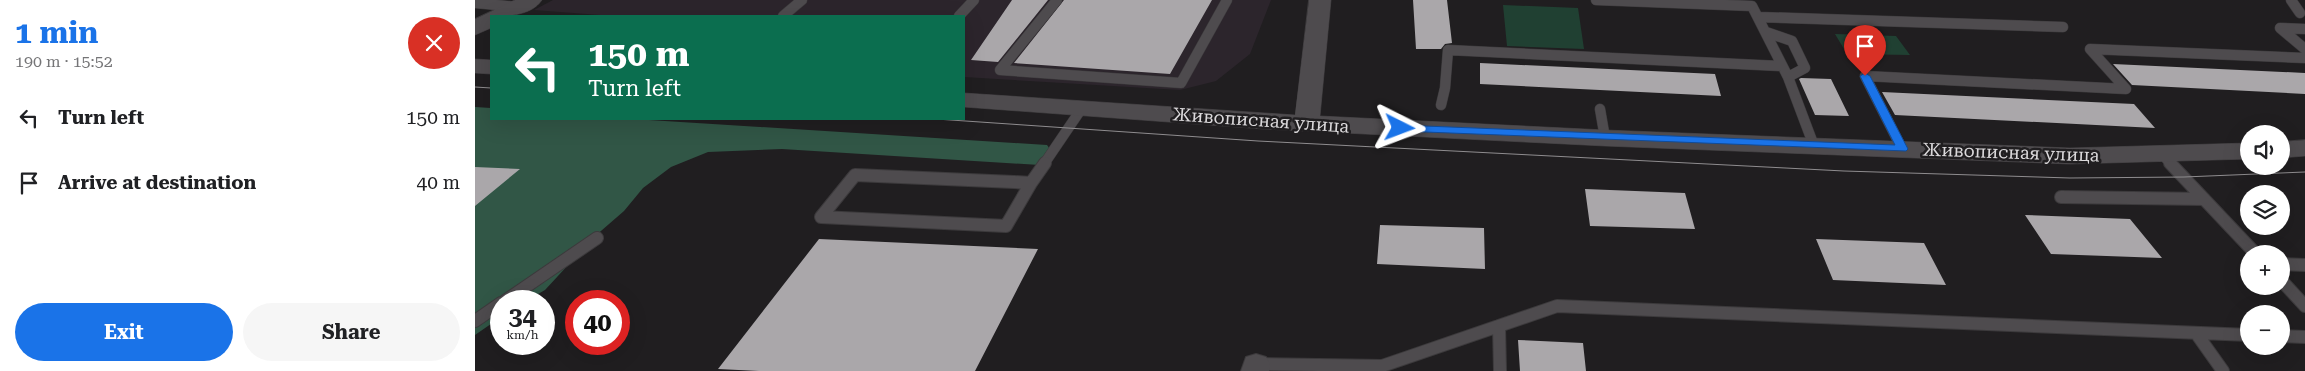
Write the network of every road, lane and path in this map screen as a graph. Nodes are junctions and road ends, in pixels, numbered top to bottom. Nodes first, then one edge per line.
1 (802, 0) edge
2 (974, 0) edge
3 (1057, 0) edge
4 (1227, 0) edge
5 (1320, 0) edge
6 (1595, 0) edge
7 (2291, 0) edge
8 (475, 3) edge
9 (504, 8) edge
10 (2300, 13) dead end
11 (784, 15) edge
12 (960, 15) edge
13 (1759, 17) junction
14 (490, 18) edge
15 (2063, 27) dead end
16 (475, 28) edge
17 (2305, 29) edge
18 (1767, 32) junction
19 (2305, 49) edge
20 (2305, 58) edge
21 (475, 66) edge
22 (1782, 66) junction
23 (490, 67) edge
24 (1788, 77) junction
25 (965, 100) edge
26 (1441, 105) dead end
27 (1082, 108) junction
28 (1601, 109) dead end
29 (1307, 123) junction
30 (1605, 138) junction
31 (1814, 146) junction
32 (2305, 148) edge
33 (1902, 149) junction
34 (2290, 149) edge
35 (2240, 151) edge
36 (2163, 155) junction
37 (1031, 183) junction
38 (2061, 197) dead end
39 (2204, 199) junction
40 (597, 238) dead end
41 (2247, 245) edge
42 (2290, 264) edge
43 (2305, 265) edge
44 (521, 290) edge
45 (2290, 290) edge
46 (2305, 306) edge
47 (490, 311) edge
48 (475, 321) edge
49 (1499, 326) junction
50 (2196, 333) junction
51 (2240, 335) edge
52 (2290, 337) edge
53 (2305, 338) edge
54 (1255, 367) edge
55 (1500, 371) edge
56 (2223, 371) edge

1 - 11 lane
2 - 12 lane
3 - 4 lane
5 - 29 street
6 - 13 lane
7 - 10 lane
8 - 9 lane
13 - 15 lane
13 - 18 lane
14 - 16 street
17 - 19 lane
18 - 22 lane
18 - 24 lane
20 - 33 lane
21 - 23 street
22 - 24 lane
22 - 26 lane
24 - 31 lane
25 - 27 street, Живописная улица
27 - 29 street, Живописная улица
27 - 37 lane
28 - 30 lane
29 - 30 street, Живописная улица
30 - 31 street, Живописная улица
31 - 33 street, Живописная улица
32 - 34 street
33 - 36 street, Живописная улица
35 - 36 street, Живописная улица
36 - 39 lane
37 - 37 lane
38 - 39 lane
39 - 41 lane
40 - 44 lane
42 - 43 lane
45 - 46 lane
47 - 48 lane
49 - 50 lane
49 - 54 lane
49 - 55 lane
50 - 51 lane
50 - 56 lane
52 - 53 lane

